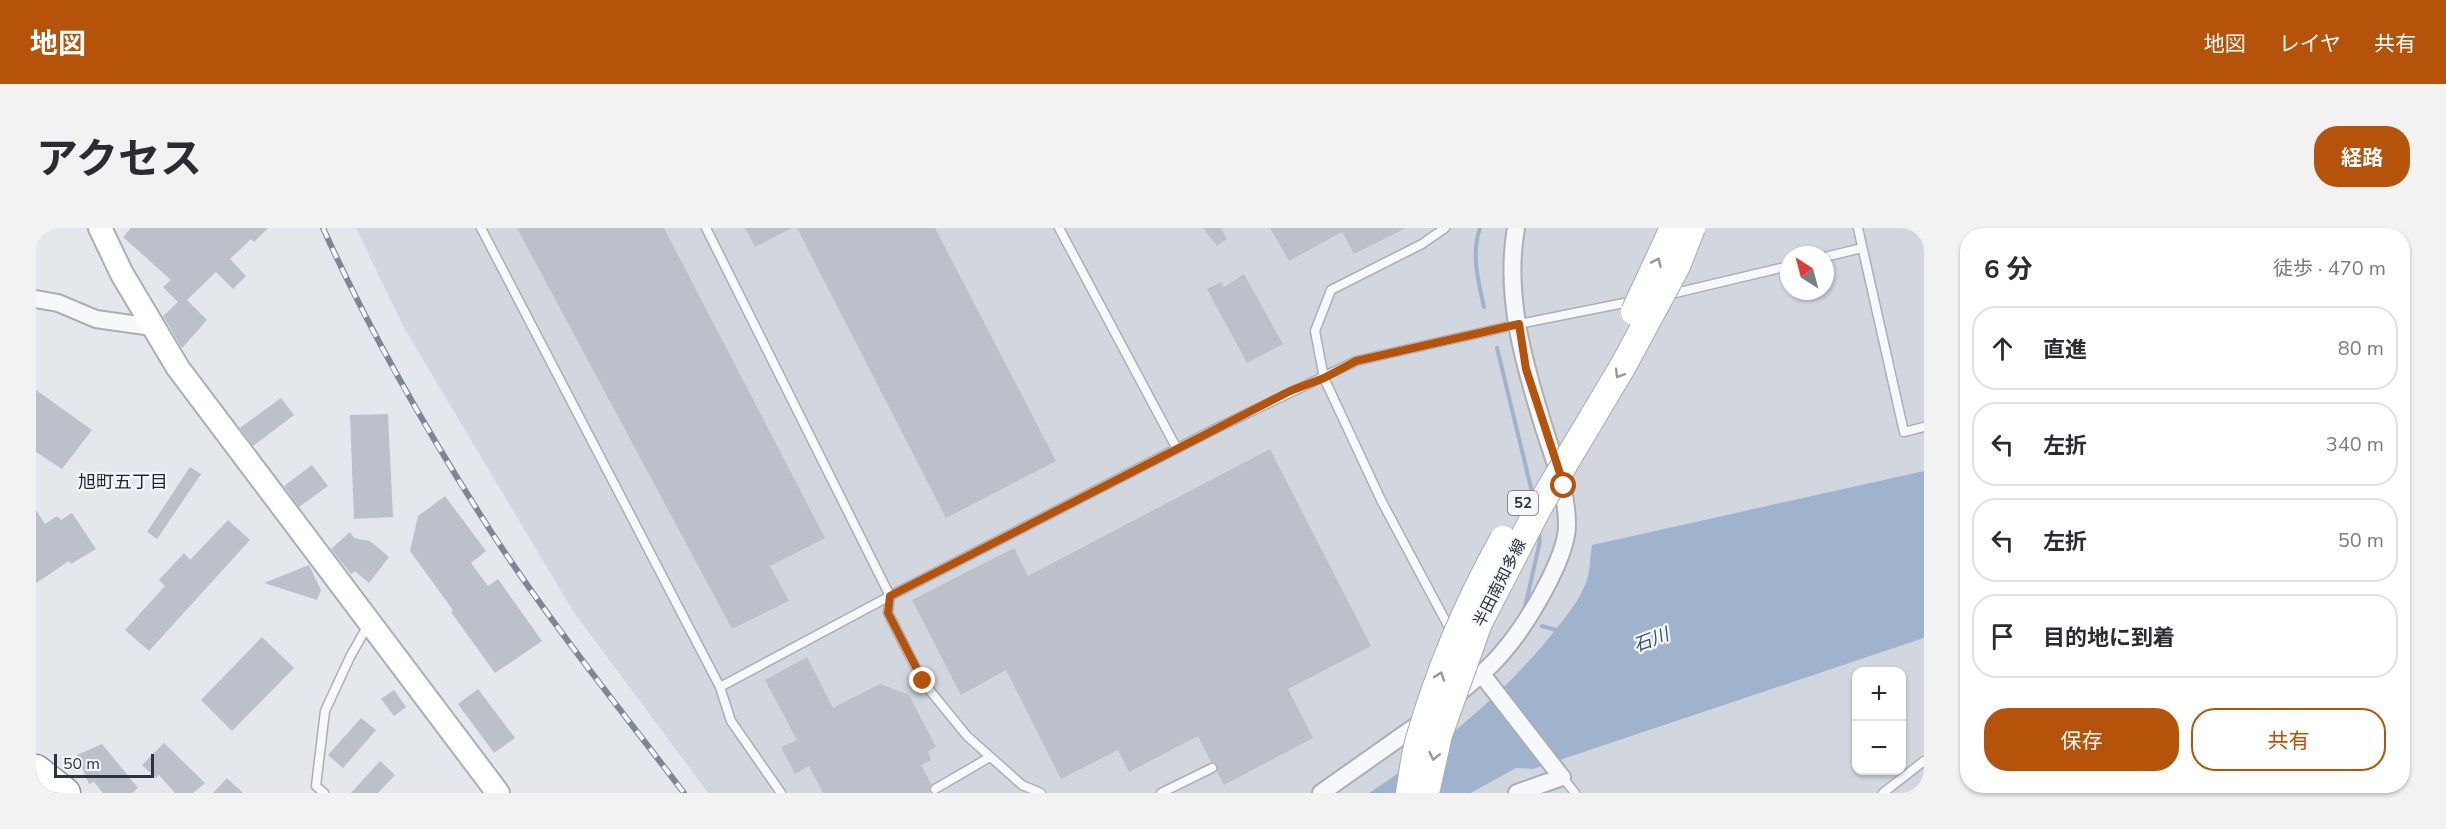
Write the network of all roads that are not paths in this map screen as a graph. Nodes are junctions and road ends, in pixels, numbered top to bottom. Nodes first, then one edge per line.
1 (100, 228) edge
2 (481, 228) edge
3 (706, 228) edge
4 (1059, 228) edge
5 (1445, 228) edge
6 (1516, 228) edge
7 (1673, 228) edge
8 (1692, 228) edge
9 (1858, 228) edge
10 (1862, 248) junction
11 (1834, 255) edge
12 (1780, 268) edge
13 (36, 299) edge
14 (1519, 324) junction
15 (152, 327) junction
16 (1324, 378) junction
17 (1924, 427) edge
18 (1177, 449) junction
19 (890, 596) junction
20 (369, 623) junction
21 (1483, 675) junction
22 (720, 687) junction
23 (990, 757) junction
24 (1924, 761) edge
25 (1212, 768) dead end
26 (36, 771) edge
27 (1561, 776) junction
28 (935, 789) dead end
29 (1023, 789) edge
30 (65, 793) edge
31 (324, 793) edge
32 (498, 793) edge
33 (781, 793) edge
34 (1041, 793) edge
35 (1161, 793) edge
36 (1321, 793) edge
37 (1409, 793) edge
38 (1426, 793) edge
39 (1516, 793) edge
40 (1575, 793) edge
41 (1883, 793) edge

1 - 15 street
2 - 22 lane
3 - 19 lane
4 - 18 lane
5 - 16 lane
6 - 14 street
37 -> 7 main road, 半田南知多線 / 52, bridge
8 -> 38 main road, 半田南知多線 / 52, bridge
9 - 10 lane
10 - 11 lane
10 - 17 lane
12 - 14 lane
13 - 15 street
14 - 16 lane
14 - 21 street
15 - 20 street
16 - 18 lane
16 - 21 lane
18 - 19 lane
19 - 22 lane
19 - 23 lane
20 - 31 lane
20 - 32 street
21 - 27 street
21 - 36 street
22 - 33 lane
23 - 28 lane
23 - 29 lane
24 - 41 lane
25 - 35 lane
26 - 30 highway
27 - 39 street
27 - 40 lane
29 - 34 lane

